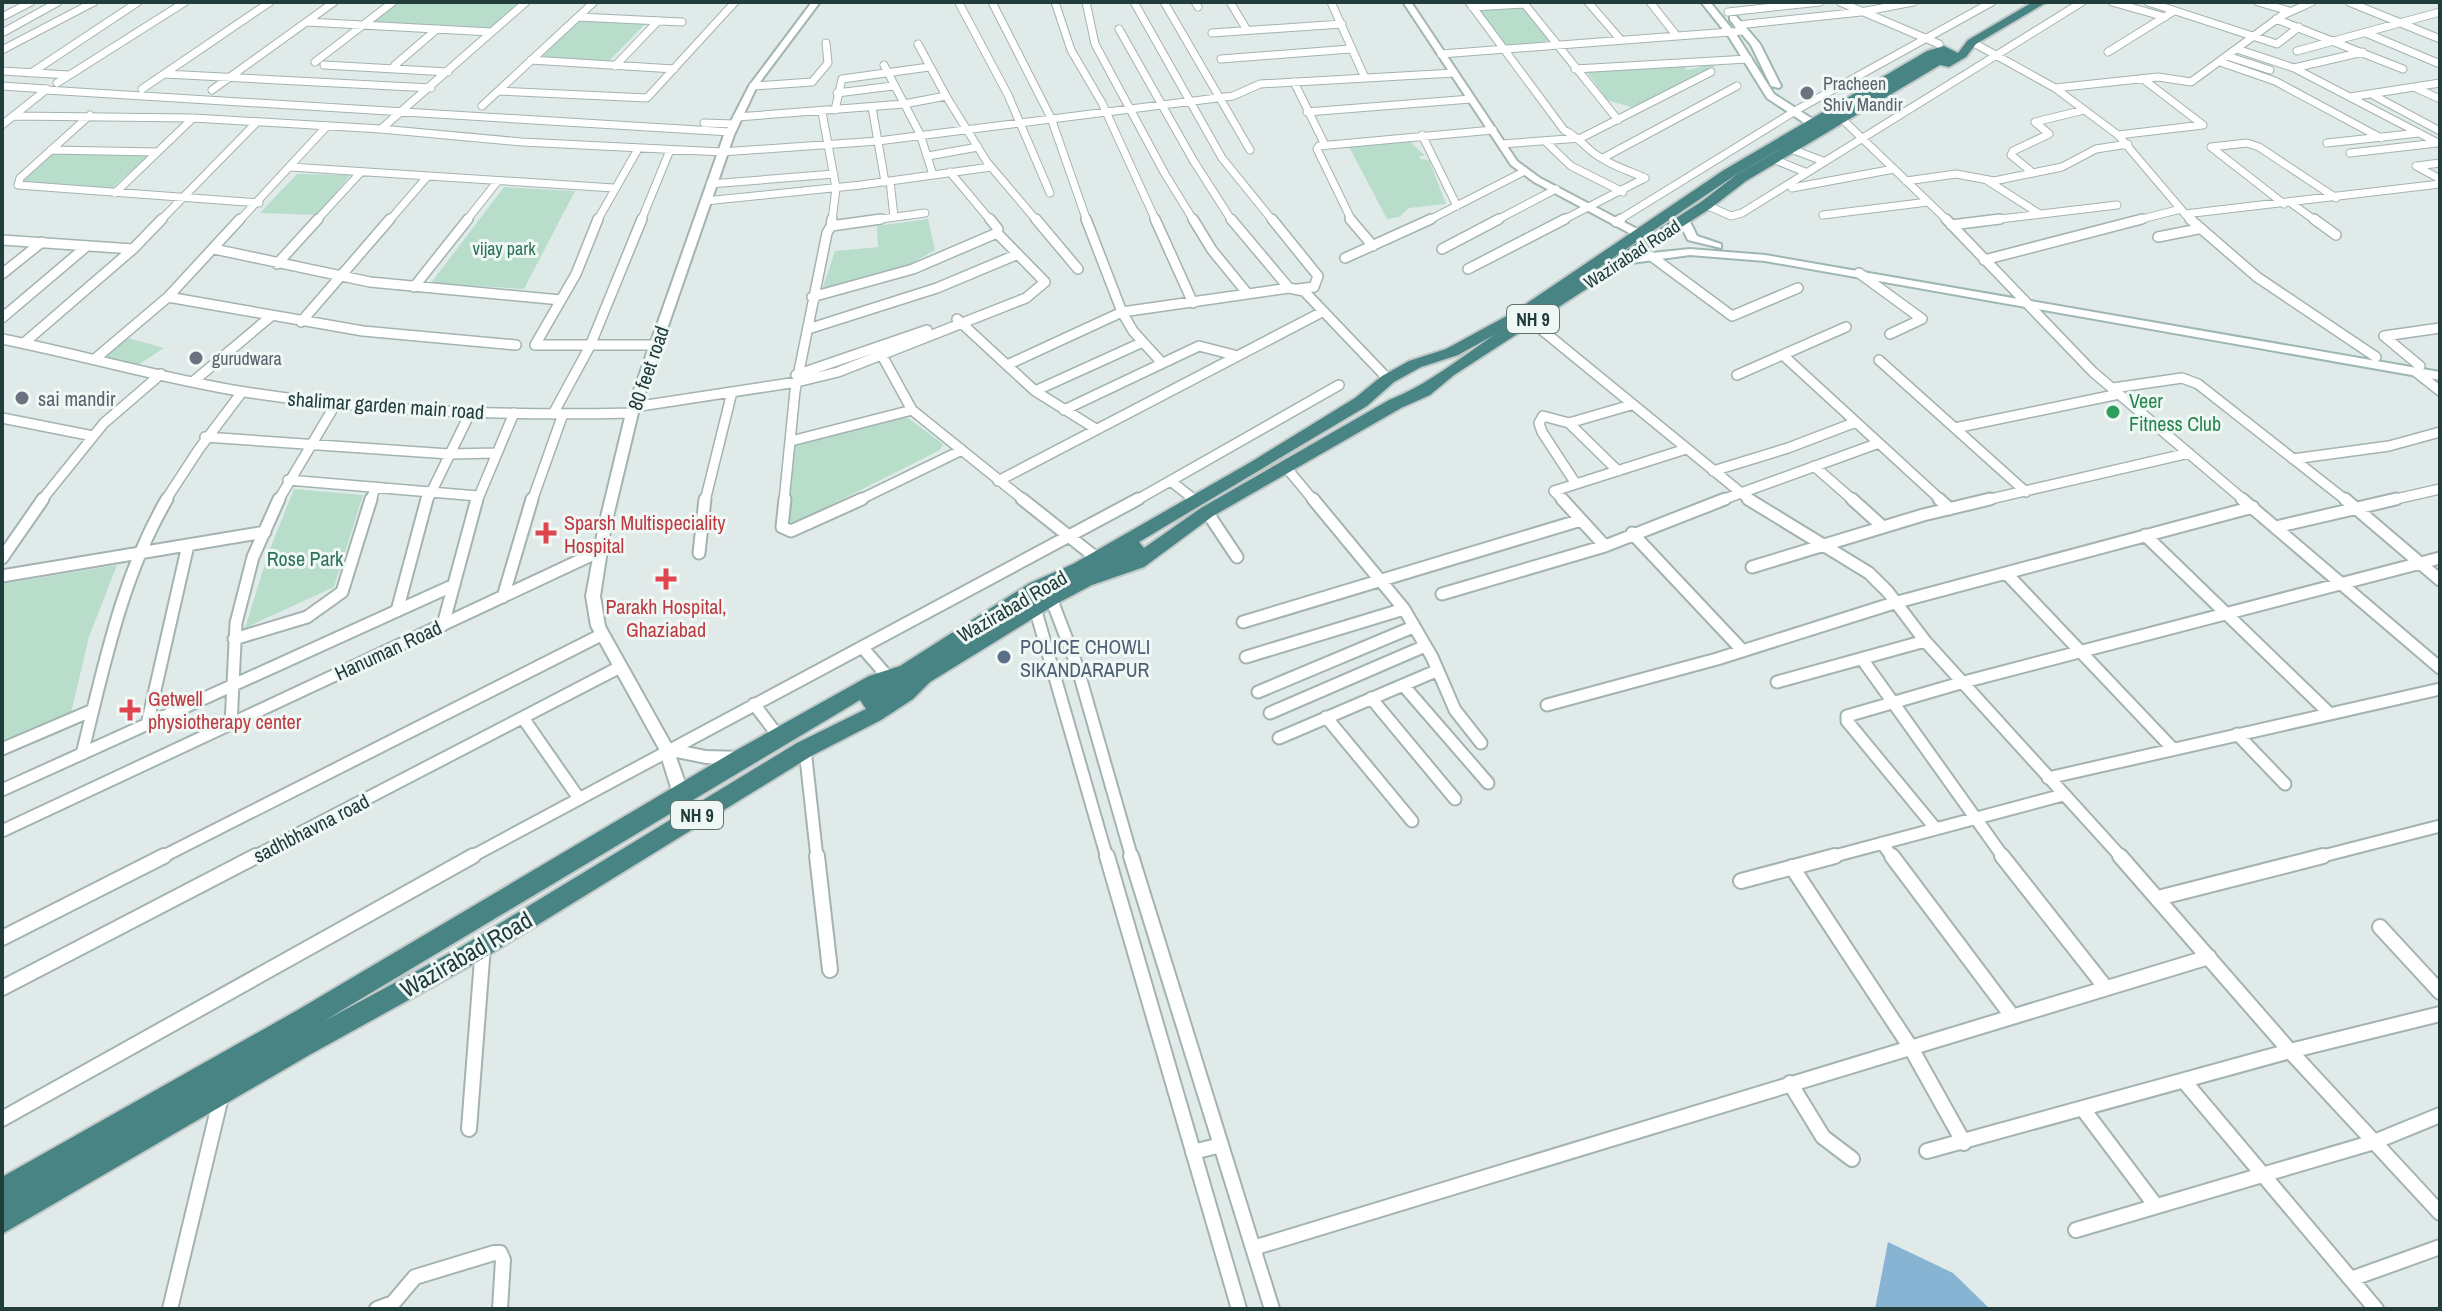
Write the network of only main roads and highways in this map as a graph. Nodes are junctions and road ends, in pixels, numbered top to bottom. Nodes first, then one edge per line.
1 (1705, 2) edge
2 (1718, 2) edge
3 (2021, 2) edge
4 (2041, 2) edge
5 (1737, 29) junction
6 (1920, 66) junction
7 (1797, 110) junction
8 (1816, 122) junction
9 (1684, 220) junction
10 (1624, 260) junction
11 (2020, 298) junction
12 (1431, 359) junction
13 (2412, 368) junction
14 (2440, 370) edge
15 (2440, 376) edge
16 (1441, 378) junction
17 (1201, 507) junction
18 (1088, 568) junction
19 (905, 675) junction
20 (2, 1192) edge
21 (2, 1220) edge

1 - 5 main road
2 - 5 main road
3 - 6 highway, Wazirabad Road / NH 9
4 - 6 highway, Wazirabad Road / NH 9
5 - 7 main road
5 - 7 main road
6 - 8 highway, Wazirabad Road / NH 9
6 - 9 highway, Wazirabad Road / NH 9
7 - 8 main road
8 - 12 highway, Wazirabad Road / NH 9
9 - 10 highway, Wazirabad Road / NH 9
9 - 11 main road
10 - 11 main road
10 - 16 highway, Wazirabad Road / NH 9
11 - 13 main road
12 - 16 highway
12 - 17 highway, Wazirabad Road / NH 9
13 - 14 main road
13 - 15 main road
16 - 17 highway, Wazirabad Road / NH 9
17 - 18 highway, Wazirabad Road / NH 9
17 - 18 highway, Wazirabad Road / NH 9
18 - 19 highway, Wazirabad Road / NH 9
18 - 19 highway, Wazirabad Road / NH 9
19 - 20 highway, Wazirabad Road / NH 9
19 - 21 highway, Wazirabad Road / NH 9

